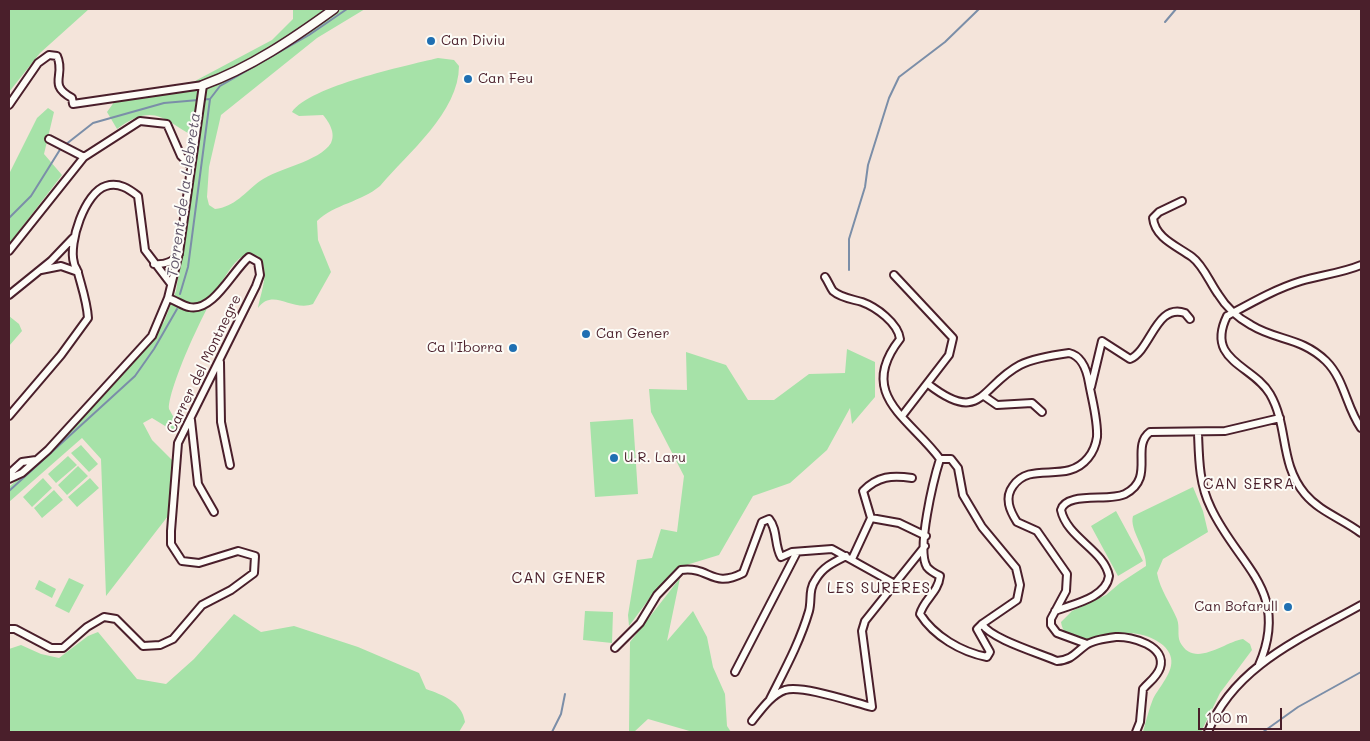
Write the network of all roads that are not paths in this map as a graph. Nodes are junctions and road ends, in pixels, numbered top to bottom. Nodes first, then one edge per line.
1 (334, 9) edge
2 (202, 86) junction
3 (9, 105) edge
4 (49, 139) dead end
5 (84, 157) junction
6 (191, 166) junction
7 (1182, 201) dead end
8 (73, 238) junction
9 (9, 251) edge
10 (179, 253) junction
11 (154, 264) junction
12 (1361, 265) edge
13 (37, 270) junction
14 (78, 272) junction
15 (894, 275) dead end
16 (825, 277) dead end
17 (171, 284) junction
18 (9, 295) edge
19 (168, 298) junction
20 (1234, 312) junction
21 (1190, 319) dead end
22 (220, 361) junction
23 (928, 384) junction
24 (1091, 390) junction
25 (984, 396) junction
26 (1042, 412) dead end
27 (9, 416) edge
28 (902, 416) junction
29 (190, 418) junction
30 (1280, 418) junction
31 (1361, 428) edge
32 (1198, 433) junction
33 (940, 458) junction
34 (36, 460) junction
35 (230, 465) dead end
36 (9, 474) edge
37 (9, 478) edge
38 (912, 478) dead end
39 (214, 512) dead end
40 (871, 518) junction
41 (1361, 533) edge
42 (926, 536) junction
43 (925, 546) junction
44 (797, 552) junction
45 (849, 558) junction
46 (895, 584) junction
47 (1361, 605) edge
48 (1055, 611) junction
49 (982, 624) junction
50 (9, 630) edge
51 (1087, 644) junction
52 (615, 648) dead end
53 (1259, 665) junction
54 (735, 672) dead end
55 (769, 700) junction
56 (752, 721) dead end
57 (1136, 732) edge
58 (1208, 732) edge

1 - 2 street
2 - 3 street
2 - 6 street
4 - 5 street
5 - 6 street
5 - 9 street
6 - 10 street
7 - 20 street
8 - 11 street
8 - 13 street
8 - 14 street
10 - 11 street
10 - 17 street
11 - 17 street
12 - 20 street
13 - 14 street
13 - 18 street
14 - 27 street
15 - 23 street
16 - 28 street
17 - 19 street
19 - 22 street, Carrer del Montnegre
19 - 34 street
20 - 30 street
20 - 31 street
21 - 24 street
22 - 29 street, Carrer del Montnegre
22 - 35 street
23 - 25 street
23 - 28 street
24 - 25 street
24 - 48 street
25 - 26 street
28 - 33 street
29 - 39 street
29 - 50 street, Carrer del Montnegre
30 - 32 street
30 - 41 street
32 - 48 street
32 - 53 street
33 - 42 street
33 - 49 street
34 - 36 street
34 - 37 street
38 - 40 street
40 - 42 street
40 - 45 street
42 - 43 street
43 - 46 street
43 - 49 street
44 - 45 street
44 - 52 street
44 - 54 street
45 - 46 street
45 - 55 street
46 - 55 street
47 - 53 street
48 - 51 street
49 - 51 street
51 - 57 street
53 - 58 street
55 - 56 street

